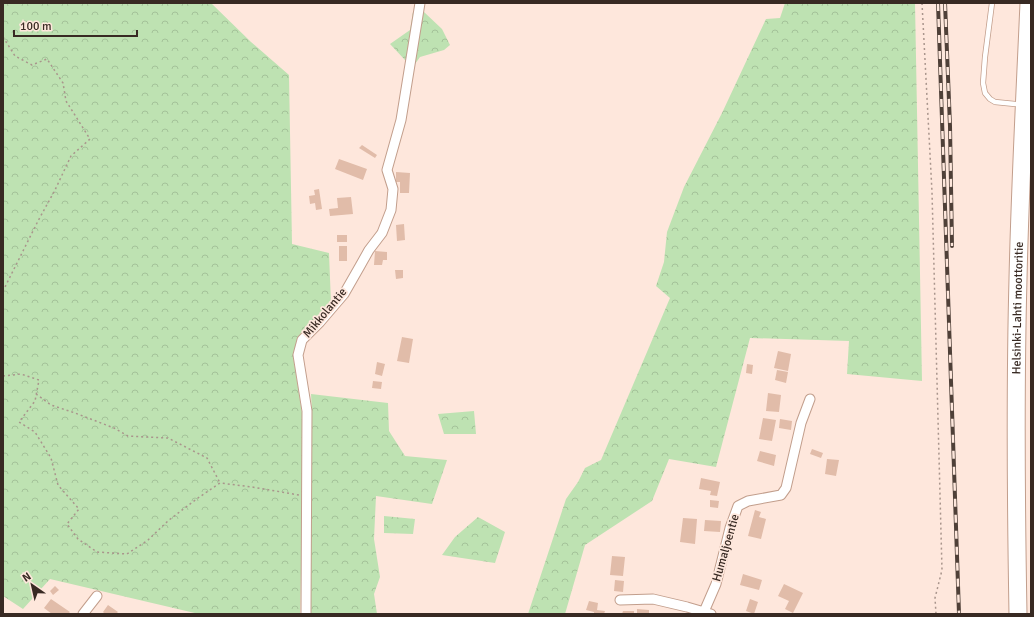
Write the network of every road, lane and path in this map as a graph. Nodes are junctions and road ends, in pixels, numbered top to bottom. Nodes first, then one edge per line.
1 (420, 3) edge
2 (922, 3) edge
3 (992, 3) edge
4 (1029, 3) edge
5 (3, 37) edge
6 (1015, 104) dead end
7 (3, 291) edge
8 (3, 376) edge
9 (36, 394) junction
10 (810, 399) dead end
11 (220, 483) junction
12 (307, 496) junction
13 (97, 596) dead end
14 (620, 600) dead end
15 (83, 614) edge
16 (306, 614) edge
17 (706, 614) edge
18 (936, 614) edge
19 (1018, 614) edge

1 - 12 street, Mikkolantie
2 - 18 path
3 - 6 lane
4 - 19 highway, Helsinki-Lahti moottoritie
5 - 7 path
8 - 9 path
9 - 11 path
9 - 11 path
10 - 17 street, Humaljoentie
11 - 12 path
12 - 16 street, Mikkolantie
13 - 15 street
14 - 17 street

